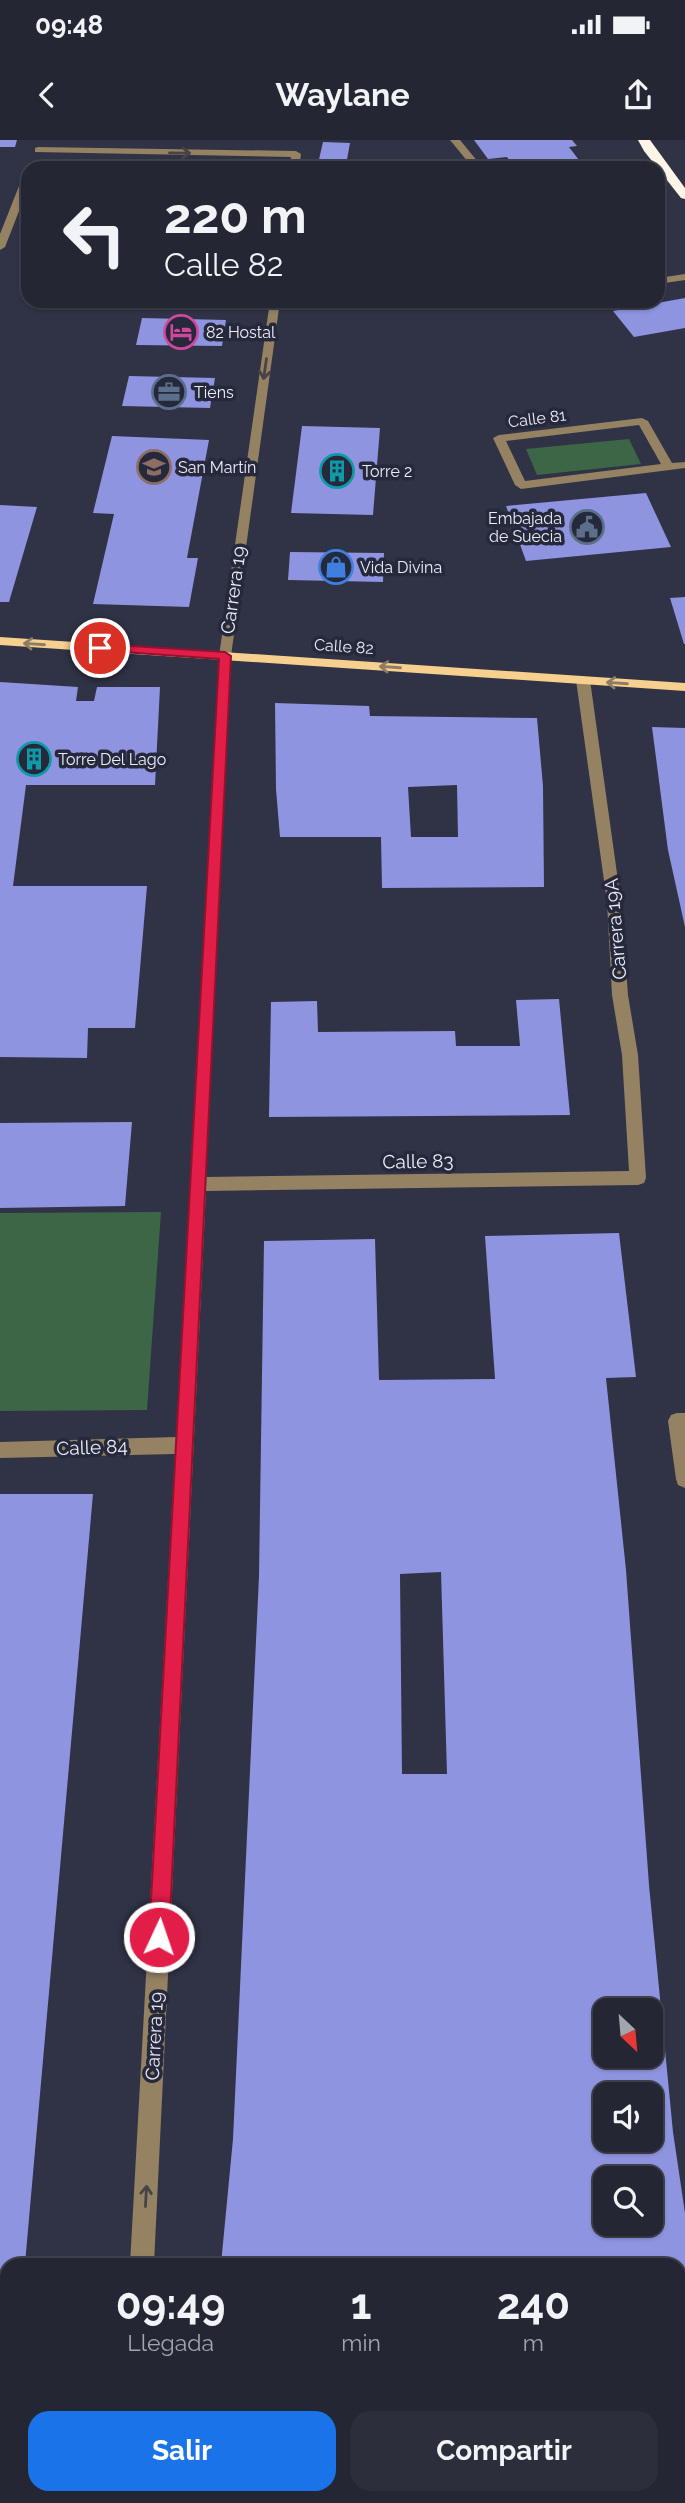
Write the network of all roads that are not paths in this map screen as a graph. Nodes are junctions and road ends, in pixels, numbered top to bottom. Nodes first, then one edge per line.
1 (455, 140) edge
2 (644, 143) edge
3 (38, 150) edge
4 (295, 161) edge
5 (472, 161) edge
6 (658, 161) edge
7 (665, 170) edge
8 (21, 194) edge
9 (685, 196) edge
10 (0, 247) edge
11 (685, 277) edge
12 (665, 280) edge
13 (274, 308) edge
14 (685, 465) edge
15 (668, 467) junction
16 (0, 641) edge
17 (225, 656) junction
18 (583, 680) junction
19 (685, 687) edge
20 (638, 1178) joint
21 (198, 1184) junction
22 (681, 1421) edge
23 (184, 1445) junction
24 (0, 1450) edge
25 (685, 1479) edge
26 (142, 2258) edge

1 - 5 street
2 - 6 highway
3 -> 4 street
7 - 9 highway
8 - 10 street
11 - 12 street
13 -> 17 street, Carrera 19
14 - 15 street, Calle 81
15 - 15 street, Calle 81
17 -> 16 main road, Calle 82
18 -> 17 main road, Calle 82
17 - 21 street, Carrera 19
19 -> 18 main road, Calle 82
18 - 20 street, Carrera 19A
20 - 21 street, Calle 83
21 - 23 street, Carrera 19
22 - 25 street
23 - 24 street, Calle 84
26 -> 23 street, Carrera 19

